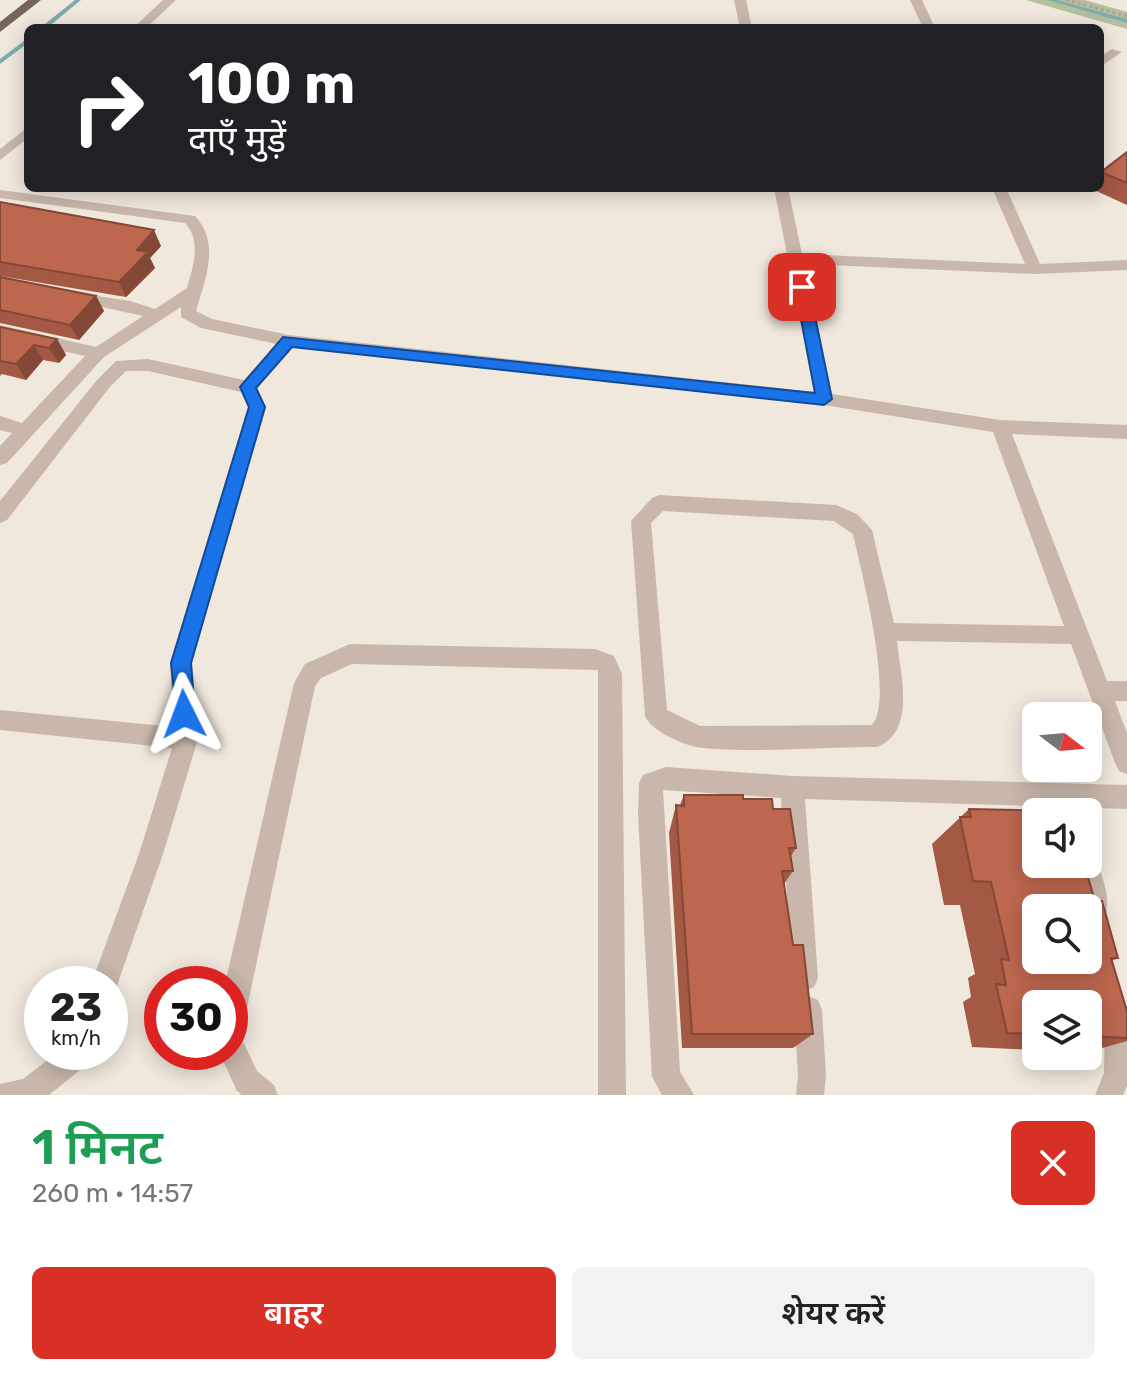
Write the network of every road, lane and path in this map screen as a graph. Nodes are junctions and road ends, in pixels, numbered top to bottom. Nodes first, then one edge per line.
1 (35, 0) edge
2 (170, 0) edge
3 (740, 0) edge
4 (916, 0) edge
5 (1066, 0) edge
6 (1127, 16) edge
7 (143, 24) edge
8 (745, 24) edge
9 (927, 24) edge
10 (0, 28) edge
11 (1116, 52) dead end
12 (1104, 60) edge
13 (24, 135) edge
14 (0, 156) edge
15 (782, 192) edge
16 (1001, 192) edge
17 (0, 194) edge
18 (796, 259) junction
19 (1127, 265) edge
20 (1035, 269) junction
21 (192, 292) junction
22 (58, 293) edge
23 (156, 315) junction
24 (0, 331) edge
25 (289, 341) junction
26 (98, 353) junction
27 (248, 387) junction
28 (824, 399) junction
29 (0, 423) edge
30 (1000, 427) junction
31 (26, 431) junction
32 (1127, 432) edge
33 (0, 458) edge
34 (0, 515) edge
35 (885, 632) junction
36 (1079, 635) junction
37 (1100, 691) junction
38 (1127, 691) edge
39 (0, 720) edge
40 (186, 739) junction
41 (1127, 763) edge
42 (792, 787) junction
43 (1127, 797) edge
44 (1102, 800) edge
45 (1022, 801) edge
46 (1089, 878) edge
47 (1104, 936) edge
48 (111, 966) edge
49 (242, 966) edge
50 (1119, 993) edge
51 (58, 1070) edge
52 (242, 1070) edge
53 (9, 1095) edge
54 (264, 1095) edge
55 (612, 1095) edge
56 (680, 1095) edge
57 (810, 1095) edge
58 (1109, 1095) edge

1 - 10 main road
2 - 7 street
3 - 8 street
4 - 9 street
5 - 6 path
11 - 12 street
13 - 14 street
15 - 18 street
16 - 20 street
17 - 21 street
18 - 20 street
18 - 28 street
19 - 20 street
21 - 23 street
21 - 25 street
22 - 23 street
23 - 26 street
24 - 26 street
25 - 27 street
25 - 28 street
26 - 31 street
27 - 34 street
27 - 40 street
28 - 30 street
29 - 31 street
30 - 32 street
30 - 36 street
31 - 33 street
35 - 35 street
35 - 36 street
36 - 37 street
37 - 38 street
37 - 41 street
39 - 40 street
40 - 48 street
42 - 45 street
42 - 56 street
42 - 57 street
43 - 44 street
46 - 47 street
49 - 55 street
50 - 58 street
51 - 53 street
52 - 54 street

